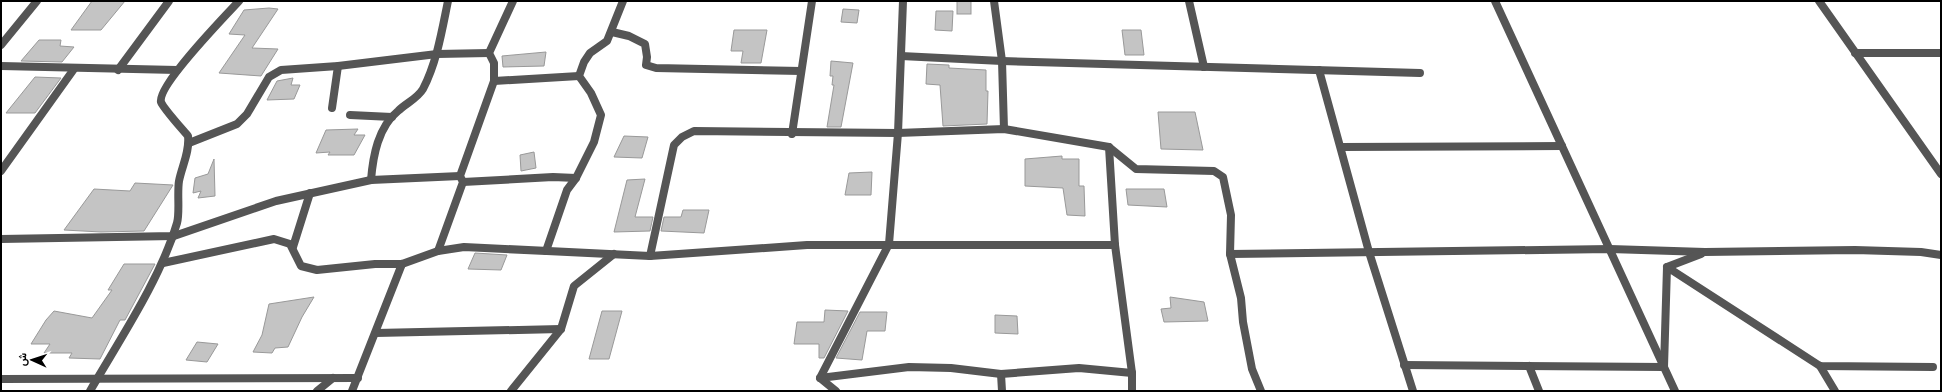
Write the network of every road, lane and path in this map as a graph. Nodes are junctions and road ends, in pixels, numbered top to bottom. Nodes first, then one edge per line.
1 (37, 1) edge
2 (168, 1) edge
3 (239, 1) edge
4 (448, 1) edge
5 (513, 1) edge
6 (623, 1) edge
7 (812, 1) edge
8 (903, 1) edge
9 (994, 1) edge
10 (1189, 1) edge
11 (1495, 1) edge
12 (1819, 1) edge
13 (612, 32) junction
14 (1, 45) edge
15 (1941, 52) edge
16 (489, 53) junction
17 (1855, 53) junction
18 (437, 54) junction
19 (901, 56) junction
20 (1002, 61) junction
21 (1, 66) edge
22 (338, 66) junction
23 (1204, 67) junction
24 (74, 69) junction
25 (118, 70) junction
26 (177, 70) junction
27 (1319, 70) junction
28 (801, 71) junction
29 (1420, 73) dead end
30 (579, 76) junction
31 (494, 81) junction
32 (332, 108) dead end
33 (350, 115) dead end
34 (392, 117) junction
35 (1004, 129) junction
36 (898, 133) junction
37 (792, 134) junction
38 (189, 143) junction
39 (1562, 146) junction
40 (1109, 147) junction
41 (1341, 147) junction
42 (1, 170) edge
43 (1941, 174) edge
44 (462, 178) junction
45 (576, 178) junction
46 (371, 180) junction
47 (310, 193) junction
48 (174, 236) junction
49 (1, 239) edge
50 (889, 244) junction
51 (1115, 246) junction
52 (293, 247) junction
53 (1610, 249) junction
54 (438, 251) junction
55 (546, 251) junction
56 (1369, 252) junction
57 (1705, 252) junction
58 (614, 254) junction
59 (1230, 254) junction
60 (1941, 255) edge
61 (650, 256) junction
62 (163, 263) junction
63 (402, 264) junction
64 (1667, 267) junction
65 (561, 329) junction
66 (376, 333) junction
67 (1404, 365) junction
68 (1529, 366) junction
69 (1820, 366) junction
70 (1664, 367) junction
71 (1933, 367) dead end
72 (1132, 373) junction
73 (1001, 374) junction
74 (333, 378) junction
75 (358, 378) junction
76 (820, 378) junction
77 (1, 379) edge
78 (96, 379) junction
79 (90, 391) edge
80 (317, 391) edge
81 (352, 391) edge
82 (511, 391) edge
83 (836, 391) edge
84 (1002, 391) edge
85 (1132, 391) edge
86 (1261, 391) edge
87 (1412, 391) edge
88 (1539, 391) edge
89 (1675, 391) edge
90 (1835, 391) edge

1 - 14 street
2 - 25 street
3 - 26 street
4 - 18 street
5 - 16 street
6 - 13 street
7 - 28 street
8 - 19 street
9 - 20 street
10 - 23 street
11 - 39 street
12 - 17 street
13 - 28 street
13 - 30 street
15 - 17 street
16 - 18 street
16 - 31 street
17 - 43 street
18 - 22 street
18 - 34 street
19 - 20 street
19 - 36 street
20 - 23 street
20 - 35 street
21 - 24 street
22 - 32 street
22 - 38 street
23 - 27 street
24 - 25 street
24 - 42 street
25 - 26 street
26 - 38 street
27 - 29 street
27 - 41 street
28 - 37 street
30 - 31 street
30 - 45 street
31 - 44 street
33 - 34 street
34 - 46 street
35 - 36 street
35 - 40 street
36 - 37 street
36 - 50 street
37 - 61 street
38 - 48 street
39 - 41 street
39 - 53 street
40 - 51 street
40 - 59 street
41 - 56 street
44 - 45 street
44 - 46 street
44 - 54 street
45 - 55 street
46 - 47 street
47 - 48 street
47 - 52 street
48 - 49 street
48 - 62 street
50 - 51 street
50 - 61 street
50 - 76 street
51 - 72 street
52 - 62 street
52 - 63 street
53 - 56 street
53 - 57 street
53 - 70 street
54 - 55 street
54 - 63 street
55 - 58 street
56 - 59 street
56 - 67 street
57 - 60 street
57 - 64 street
58 - 61 street
58 - 65 street
59 - 86 street
62 - 78 street
63 - 66 street
64 - 69 street
64 - 70 street
65 - 66 street
65 - 82 street
66 - 75 street
67 - 68 street
67 - 87 street
68 - 70 street
68 - 88 street
69 - 71 street
69 - 90 street
70 - 89 street
72 - 73 street
72 - 85 street
73 - 76 street
73 - 84 street
74 - 75 street
74 - 78 street
74 - 80 street
75 - 81 street
76 - 83 street
77 - 78 street
78 - 79 street

